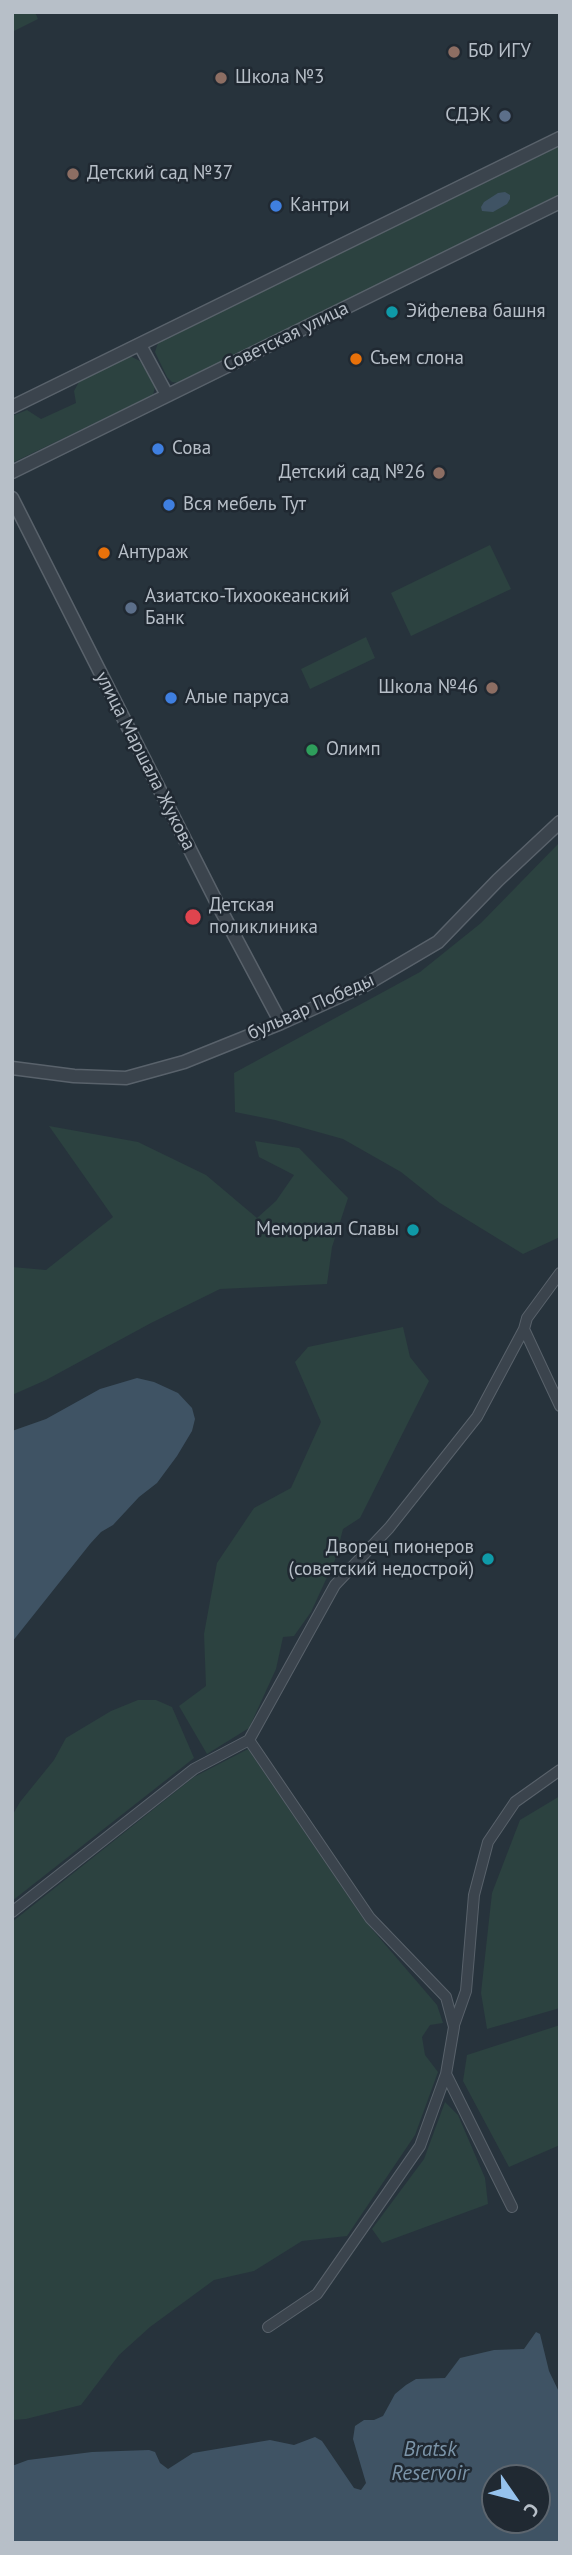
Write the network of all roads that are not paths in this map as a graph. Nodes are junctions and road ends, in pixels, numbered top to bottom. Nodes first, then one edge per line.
1 (560, 138) edge
2 (560, 202) edge
3 (140, 345) junction
4 (167, 395) junction
5 (12, 407) edge
6 (12, 472) edge
7 (12, 498) edge
8 (560, 822) edge
9 (281, 1023) junction
10 (12, 1068) edge
11 (560, 1273) edge
12 (524, 1329) junction
13 (560, 1406) edge
14 (249, 1740) junction
15 (560, 1770) edge
16 (12, 1912) edge
17 (454, 2027) junction
18 (446, 2074) junction
19 (512, 2207) dead end
20 (268, 2327) dead end

1 - 3 street
2 - 4 street, Советская улица
3 - 4 street
3 - 5 street
4 - 6 street, Советская улица
7 - 9 street, улица Маршала Жукова
8 - 9 street, бульвар Победы
9 - 10 street, бульвар Победы
11 - 12 street
12 - 13 street
12 - 14 street
14 - 16 street
14 - 17 street
15 - 17 street
17 - 18 street
18 - 19 street
18 - 20 street

